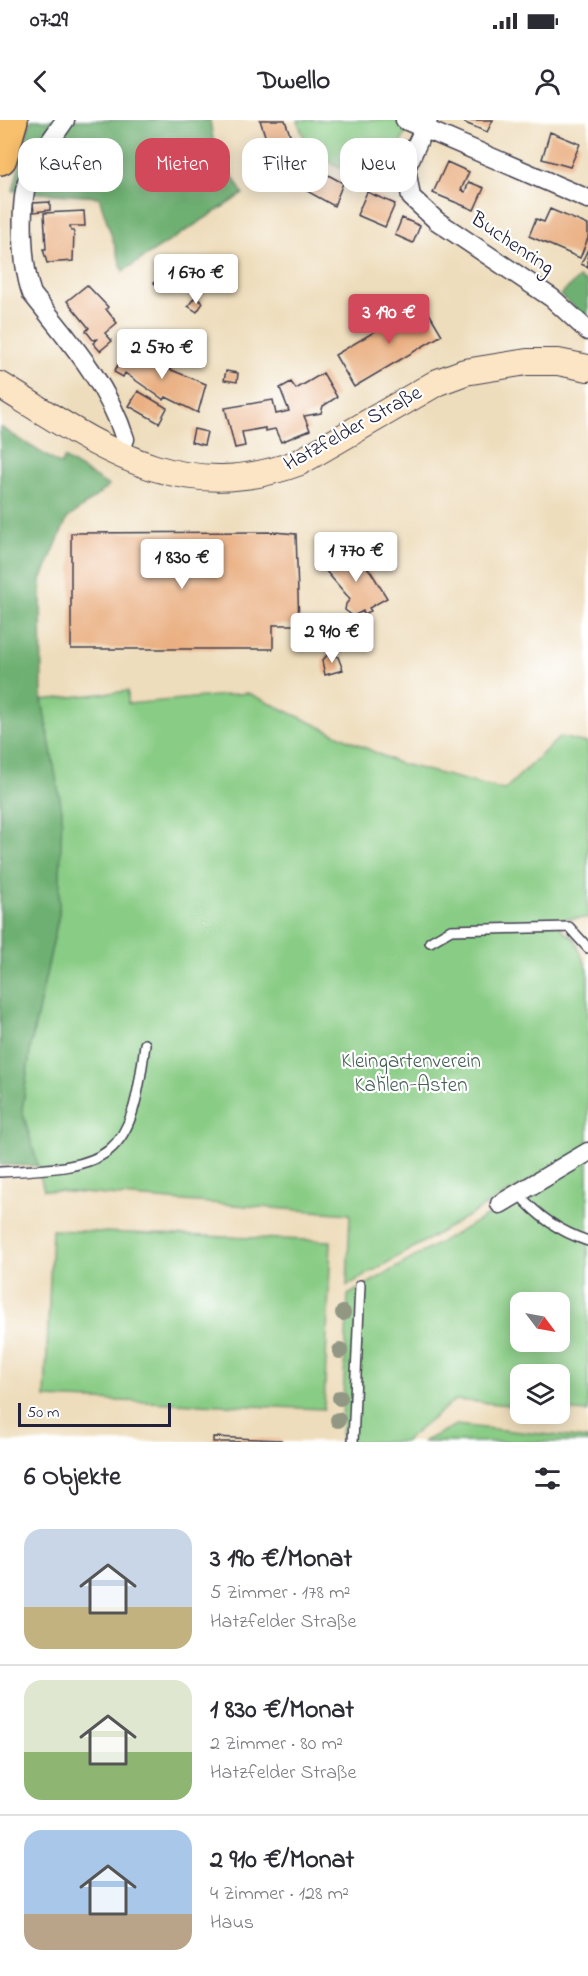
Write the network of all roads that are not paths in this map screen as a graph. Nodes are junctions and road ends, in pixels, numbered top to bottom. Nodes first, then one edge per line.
1 (11, 120) edge
2 (65, 120) edge
3 (405, 120) edge
4 (426, 124) edge
5 (0, 158) edge
6 (588, 199) edge
7 (588, 331) edge
8 (588, 368) edge
9 (0, 385) edge
10 (118, 454) junction
11 (430, 942) dead end
12 (588, 948) edge
13 (145, 1044) dead end
14 (588, 1152) edge
15 (0, 1172) edge
16 (519, 1194) junction
17 (500, 1204) dead end
18 (588, 1241) edge
19 (360, 1285) dead end
20 (353, 1442) edge

1 - 5 highway
2 - 10 street
3 - 4 street
4 - 6 street
4 - 7 street, Buchenring
8 - 10 main road, Hatzfelder Straße
9 - 10 main road, Hatzfelder Straße
11 - 12 lane
13 - 15 lane
14 - 16 street
16 - 17 street
16 - 18 lane
19 - 20 lane

